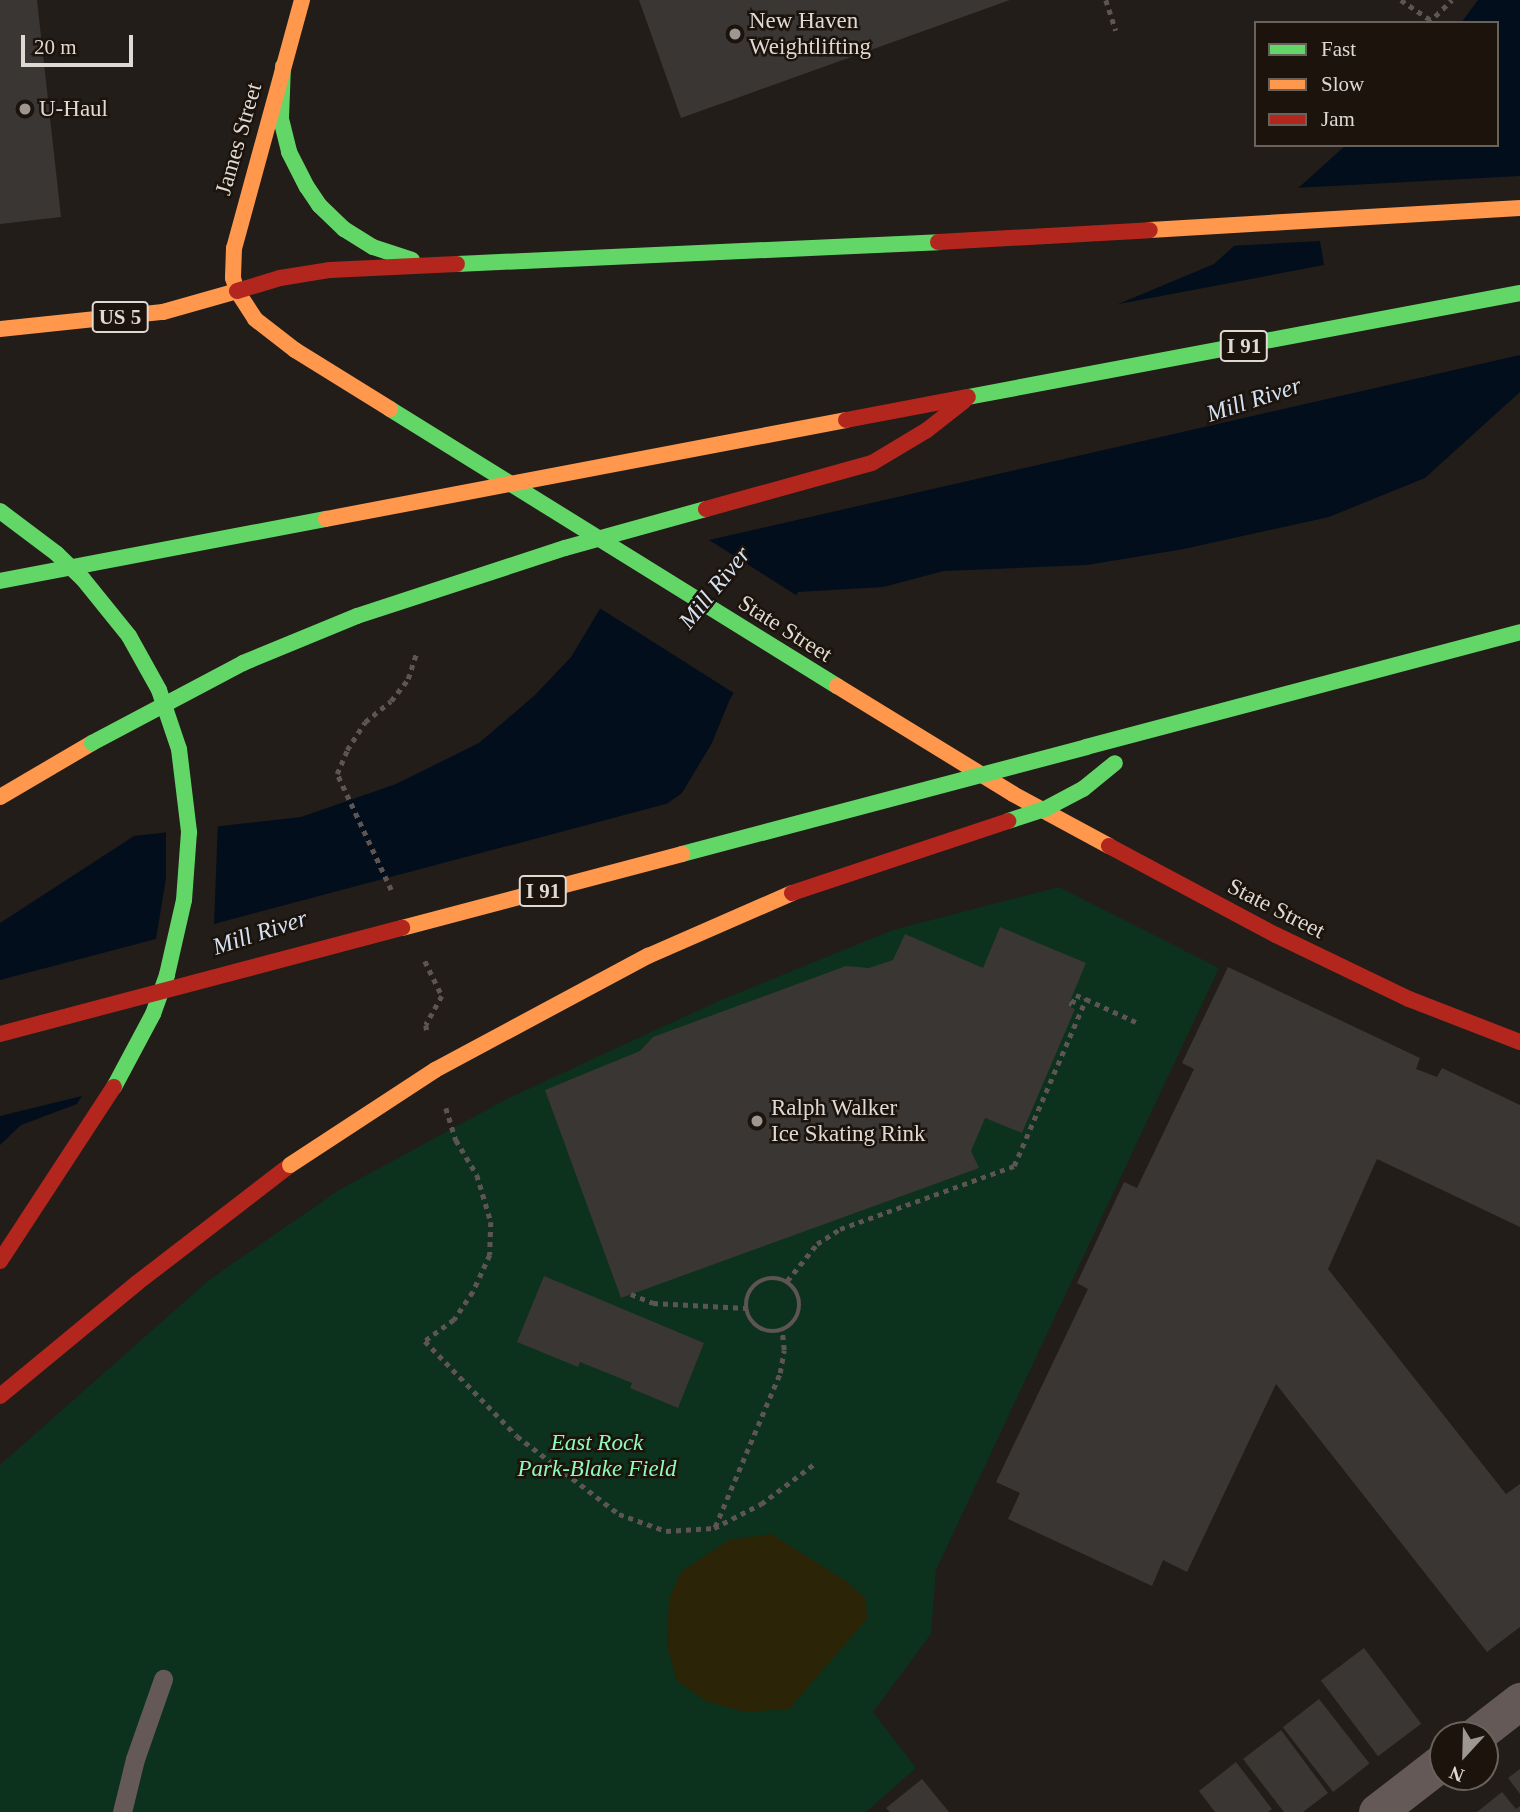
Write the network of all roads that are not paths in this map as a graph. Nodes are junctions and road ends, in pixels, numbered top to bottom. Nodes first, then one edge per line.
1 (302, 0) edge
2 (283, 66) junction
3 (1520, 208) edge
4 (442, 264) junction
5 (237, 291) junction
6 (1520, 293) edge
7 (0, 329) edge
8 (968, 397) junction
9 (0, 511) edge
10 (0, 581) edge
11 (1520, 632) edge
12 (1146, 731) junction
13 (0, 797) edge
14 (0, 1034) edge
15 (1520, 1042) edge
16 (0, 1261) edge
17 (0, 1396) edge
18 (163, 1679) dead end
19 (1520, 1701) edge
20 (1494, 1721) edge
21 (1429, 1771) edge
22 (122, 1812) edge
23 (1377, 1812) edge

1 - 2 main road, James Street
2 - 4 main road
2 - 5 main road, James Street
3 - 4 main road
4 - 5 main road
5 - 7 main road, US 5
5 - 15 main road, State Street
6 - 8 main road, I 91
8 - 10 main road, I 91, bridge
8 - 13 main road, bridge
9 - 16 main road
11 - 12 main road, I 91
12 - 14 main road, I 91, bridge
12 - 17 main road, bridge
18 - 22 lane
19 - 20 street
21 - 23 street

